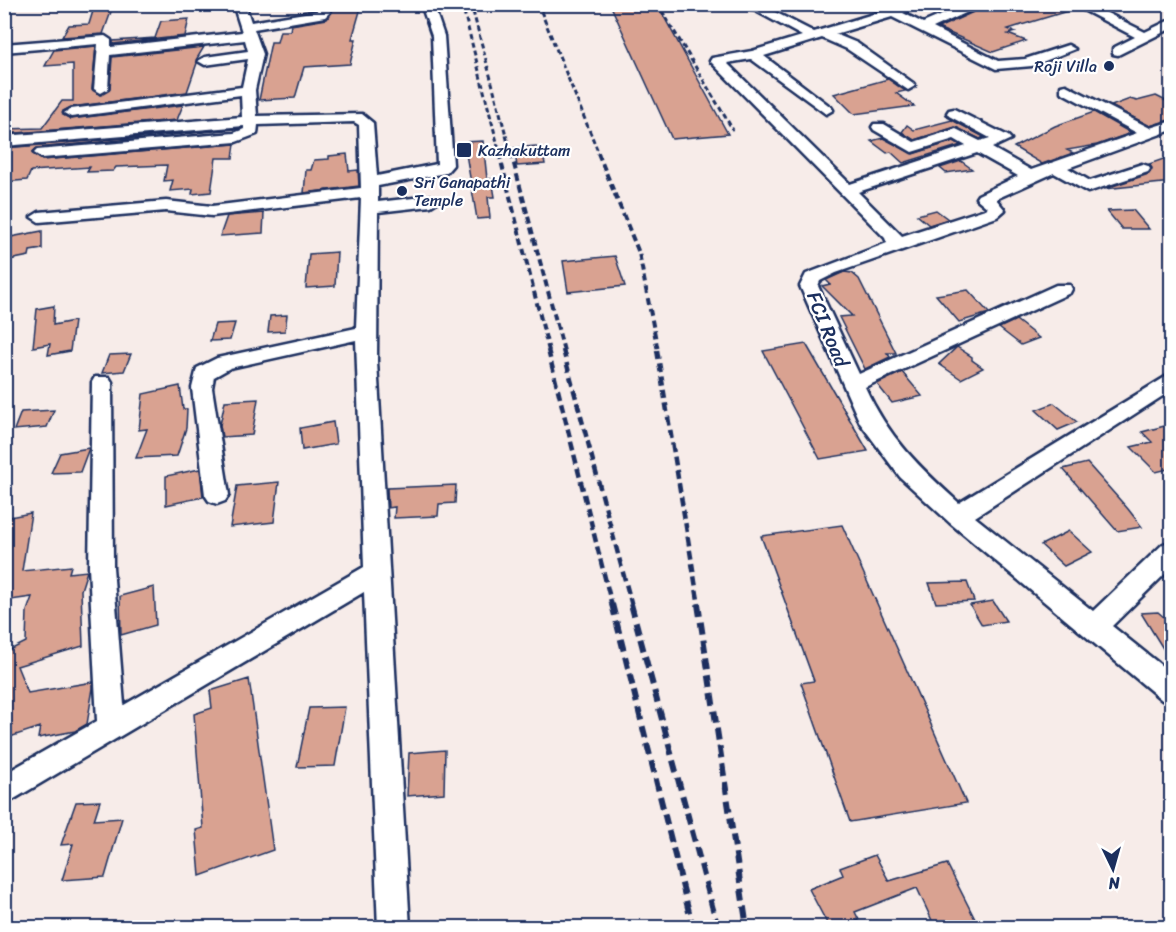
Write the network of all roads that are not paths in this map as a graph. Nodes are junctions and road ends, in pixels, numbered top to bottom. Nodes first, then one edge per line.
1 (238, 4) edge
2 (324, 4) edge
3 (427, 4) edge
4 (878, 4) edge
5 (920, 4) edge
6 (979, 4) edge
7 (1078, 4) edge
8 (752, 5) edge
9 (896, 14) junction
10 (1172, 23) edge
11 (921, 28) junction
12 (249, 30) junction
13 (818, 36) junction
14 (1145, 37) junction
15 (4, 48) edge
16 (1068, 49) dead end
17 (1118, 51) dead end
18 (103, 52) junction
19 (256, 54) junction
20 (754, 55) junction
21 (205, 61) dead end
22 (908, 86) dead end
23 (101, 89) dead end
24 (1066, 89) dead end
25 (248, 90) junction
26 (826, 110) dead end
27 (954, 112) dead end
28 (71, 113) dead end
29 (250, 121) junction
30 (1172, 125) edge
31 (879, 127) dead end
32 (1147, 132) junction
33 (4, 141) edge
34 (980, 148) junction
35 (42, 153) dead end
36 (1056, 167) junction
37 (1142, 169) dead end
38 (1030, 176) junction
39 (846, 191) junction
40 (371, 194) junction
41 (431, 201) dead end
42 (39, 217) dead end
43 (896, 244) junction
44 (1063, 289) dead end
45 (366, 332) junction
46 (1172, 380) edge
47 (102, 382) dead end
48 (852, 385) junction
49 (217, 495) dead end
50 (958, 516) junction
51 (1172, 551) edge
52 (376, 572) junction
53 (1094, 626) junction
54 (1172, 691) edge
55 (112, 728) junction
56 (4, 791) edge
57 (394, 927) edge

1 - 12 street
2 - 12 street
3 - 40 street
4 - 9 street
5 - 9 street
6 - 11 street
7 - 14 street
8 - 13 street
9 - 11 street
9 - 13 street
10 - 14 street
11 - 16 street
12 - 18 street
12 - 19 street
13 - 20 street
13 - 22 street
14 - 17 street
15 - 18 street
18 - 23 street
19 - 21 street
19 - 25 street
20 - 26 street
20 - 39 street
24 - 32 street
25 - 28 street
25 - 29 street
27 - 34 street
29 - 33 street
29 - 35 street
29 - 40 street
30 - 32 street
31 - 34 street
32 - 36 street
34 - 38 street
34 - 39 street
36 - 37 street
36 - 38 street
38 - 43 street
39 - 43 street
40 - 41 street
40 - 42 street
40 - 45 street
43 - 48 street, FCI Road
44 - 48 street
45 - 49 street
45 - 52 street
46 - 50 street
47 - 55 street
48 - 50 street, FCI Road
50 - 53 street, FCI Road
51 - 53 street
52 - 55 street
52 - 57 street
53 - 54 street, FCI Road
55 - 56 street

